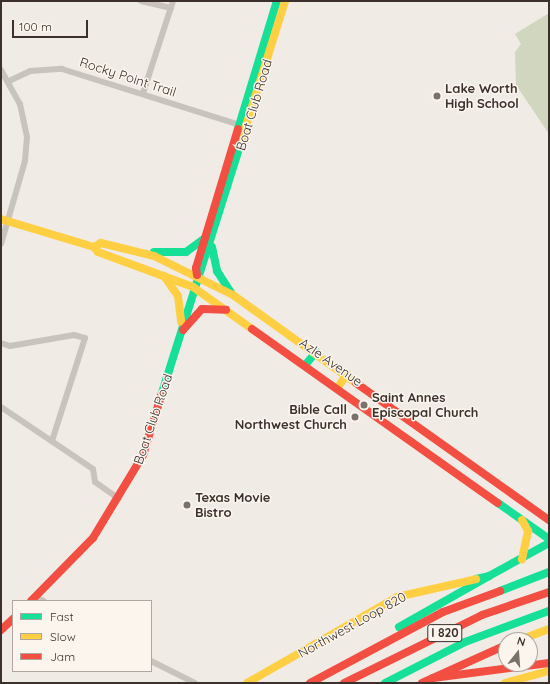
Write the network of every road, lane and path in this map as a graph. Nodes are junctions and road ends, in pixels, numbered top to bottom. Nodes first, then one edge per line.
1 (141, 1) edge
2 (173, 1) edge
3 (276, 1) edge
4 (285, 1) edge
5 (170, 8) junction
6 (1, 70) edge
7 (9, 81) junction
8 (143, 93) junction
9 (240, 125) junction
10 (4, 220) edge
11 (2, 233) edge
12 (208, 240) junction
13 (1, 244) edge
14 (94, 247) junction
15 (126, 248) junction
16 (163, 274) junction
17 (197, 275) junction
18 (193, 287) junction
19 (233, 295) junction
20 (232, 312) junction
21 (180, 334) junction
22 (1, 343) edge
23 (316, 352) junction
24 (306, 364) junction
25 (347, 374) junction
26 (338, 387) junction
27 (1, 407) edge
28 (52, 440) junction
29 (119, 499) junction
30 (534, 509) junction
31 (549, 514) edge
32 (520, 518) junction
33 (549, 520) edge
34 (549, 539) edge
35 (549, 543) edge
36 (522, 559) junction
37 (549, 572) edge
38 (489, 576) junction
39 (549, 592) edge
40 (33, 599) edge
41 (549, 611) edge
42 (12, 620) edge
43 (549, 629) edge
44 (1, 630) edge
45 (538, 633) edge
46 (498, 649) edge
47 (364, 651) junction
48 (152, 662) edge
49 (549, 663) edge
50 (549, 671) edge
51 (432, 678) junction
52 (195, 683) edge
53 (247, 683) edge
54 (310, 683) edge
55 (344, 683) edge
56 (385, 683) edge
57 (422, 683) edge
58 (505, 683) edge

1 - 5 street
2 - 5 street
3 - 9 main road, Boat Club Road
4 - 12 main road, Boat Club Road
5 - 8 street
6 - 7 street
7 - 8 street, Rocky Point Trail
7 - 10 street
8 - 9 street, Rocky Point Trail
9 - 12 main road, Boat Club Road
10 - 11 street
10 - 14 main road, Azle Avenue
11 - 13 street
12 - 15 main road
12 - 17 main road, Boat Club Road
12 - 19 main road
14 - 15 main road, Azle Avenue
14 - 16 main road, Azle Avenue
15 - 17 main road, Azle Avenue
16 - 18 main road, Azle Avenue
16 - 21 main road
17 - 18 main road, Boat Club Road
17 - 19 main road, Azle Avenue
18 - 20 main road, Azle Avenue
18 - 21 main road, Boat Club Road
19 - 23 main road, Azle Avenue
20 - 21 main road, Azle Avenue
20 - 24 main road, Azle Avenue
21 - 29 main road, Boat Club Road
22 - 28 street
23 - 24 main road
23 - 25 main road, Azle Avenue
24 - 26 main road, Azle Avenue
25 - 26 main road
25 - 30 main road, Azle Avenue
26 - 32 main road, Azle Avenue
27 - 28 street
28 - 29 street
29 - 40 main road, Boat Club Road
30 - 31 main road
30 - 33 main road, Azle Avenue
32 - 34 main road, Azle Avenue
32 - 36 main road
35 - 36 main road, Northwest Loop 820
36 - 38 main road, Northwest Loop 820
37 - 47 main road
38 - 47 main road
38 - 53 main road, Northwest Loop 820
39 - 55 main road, I 820
41 - 56 main road, I 820
42 - 44 main road
43 - 45 main road
46 - 51 main road
47 - 54 main road
48 - 52 street
49 - 51 main road
50 - 58 main road
51 - 57 main road

